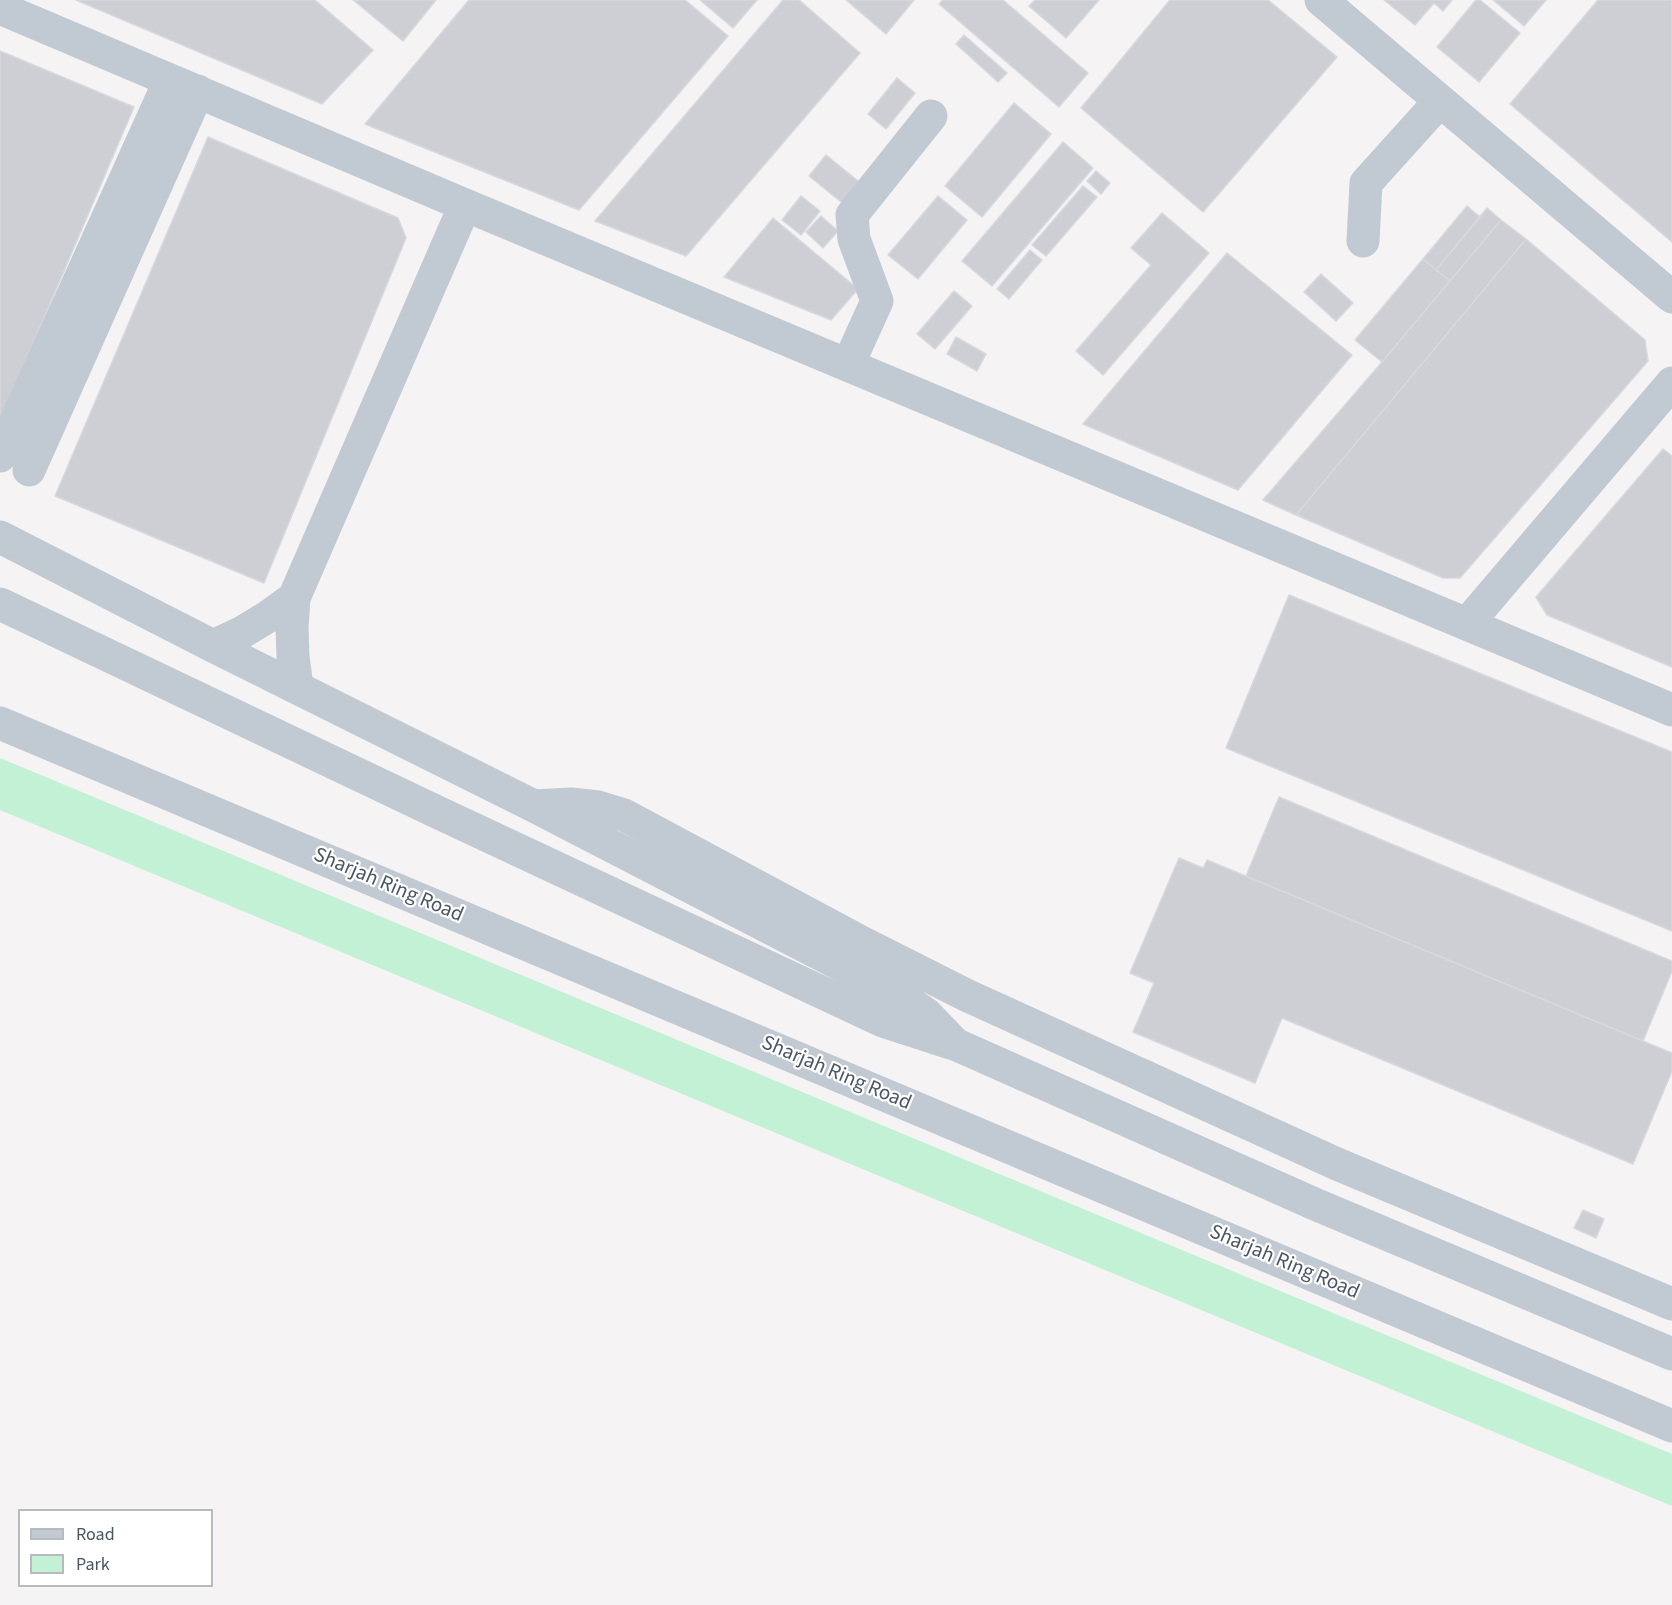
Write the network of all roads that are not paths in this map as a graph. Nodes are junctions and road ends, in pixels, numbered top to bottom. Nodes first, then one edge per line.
1 (1321, 0) edge
2 (0, 8) edge
3 (184, 85) junction
4 (1440, 101) junction
5 (931, 116) dead end
6 (465, 205) junction
7 (1363, 241) dead end
8 (1672, 297) edge
9 (848, 365) junction
10 (1672, 383) edge
11 (0, 456) edge
12 (30, 470) dead end
13 (0, 537) edge
14 (294, 598) junction
15 (0, 604) edge
16 (1467, 624) junction
17 (213, 646) junction
18 (297, 687) junction
19 (1672, 710) edge
20 (0, 723) edge
21 (534, 806) junction
22 (957, 1045) junction
23 (1672, 1304) edge
24 (1672, 1354) edge
25 (1672, 1426) edge

1 - 4 street
2 - 3 street
3 - 6 street
3 - 11 street
3 - 12 street
4 - 7 street
4 - 8 street
5 - 9 street
6 - 9 street
6 - 14 street
9 - 16 street
10 - 16 street
13 - 17 street
14 - 17 street
14 - 18 street
15 - 22 street
16 - 19 street
17 - 18 street
18 - 21 street
20 - 25 street, Sharjah Ring Road
21 - 22 street
21 - 23 street
22 - 24 street

